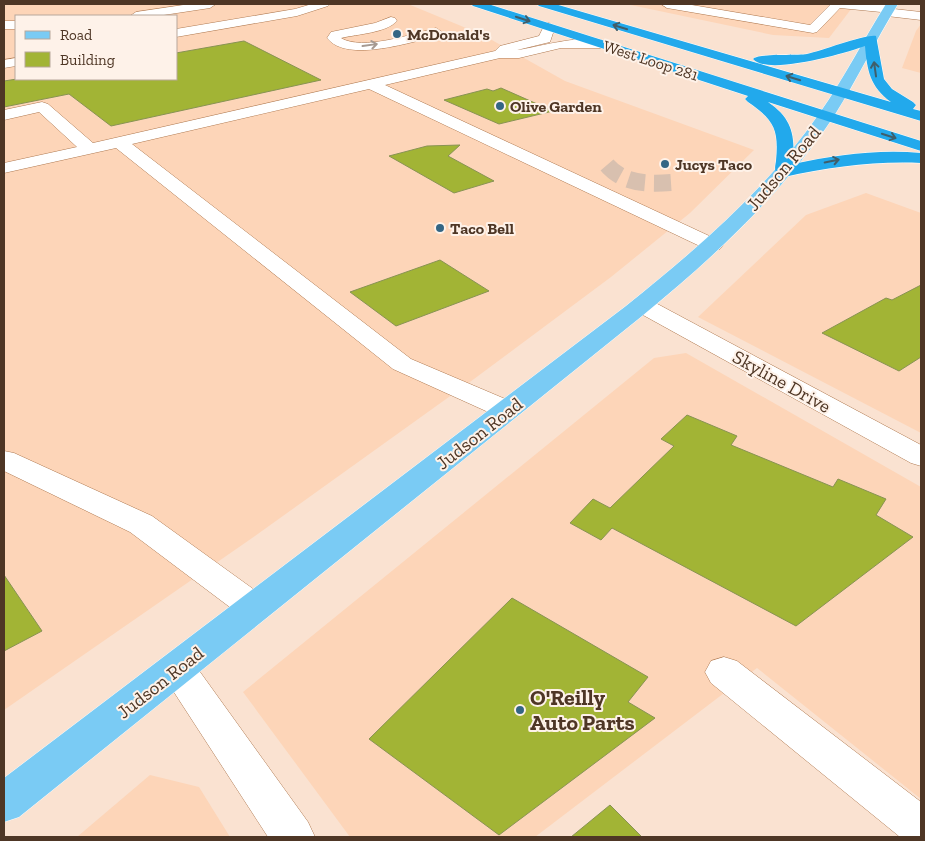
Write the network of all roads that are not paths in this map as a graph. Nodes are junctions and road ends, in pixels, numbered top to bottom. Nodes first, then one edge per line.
1 (210, 4) edge
2 (324, 4) edge
3 (476, 4) edge
4 (550, 4) edge
5 (667, 4) edge
6 (838, 4) edge
7 (889, 8) edge
8 (244, 10) dead end
9 (142, 15) edge
10 (921, 16) edge
11 (263, 18) junction
12 (391, 21) dead end
13 (549, 27) junction
14 (436, 32) dead end
15 (178, 33) edge
16 (646, 35) junction
17 (871, 39) junction
18 (601, 44) junction
19 (500, 54) junction
20 (718, 81) junction
21 (371, 84) junction
22 (839, 92) junction
23 (921, 110) edge
24 (4, 115) edge
25 (826, 115) junction
26 (921, 116) edge
27 (119, 142) junction
28 (921, 146) edge
29 (90, 149) junction
30 (921, 158) edge
31 (4, 168) edge
32 (784, 172) junction
33 (713, 245) junction
34 (642, 305) junction
35 (507, 410) junction
36 (921, 457) edge
37 (4, 460) edge
38 (255, 608) junction
39 (177, 669) junction
40 (724, 672) dead end
41 (4, 803) edge
42 (921, 828) edge
43 (293, 837) edge

1 - 9 street
2 - 11 street
3 -> 13 highway, West Loop 281
16 -> 4 highway, West Loop 281
5 - 6 street
6 - 7 street
7 - 10 street
7 - 17 main road, Judson Road
8 - 11 street
11 - 15 street
12 -> 14 street
13 - 18 highway, West Loop 281
13 - 19 street
16 - 17 highway
22 -> 16 highway, West Loop 281
17 - 22 main road, Judson Road
23 -> 17 highway
18 - 19 street
18 - 20 highway, West Loop 281
19 - 21 street
20 - 25 highway, West Loop 281
20 - 32 highway
21 - 27 street
21 - 33 street
22 - 25 main road, Judson Road
22 - 26 highway, West Loop 281
24 - 29 street
25 -> 28 highway, West Loop 281
25 - 32 main road, Judson Road
27 - 29 street
27 - 35 street
29 - 31 street
32 -> 30 highway
32 - 33 main road, Judson Road
33 - 34 main road, Judson Road
34 - 35 main road, Judson Road
34 - 36 street, Skyline Drive
35 - 38 main road, Judson Road
37 - 38 street
38 - 39 main road, Judson Road
39 - 41 main road, Judson Road
39 - 43 street
40 - 42 street

